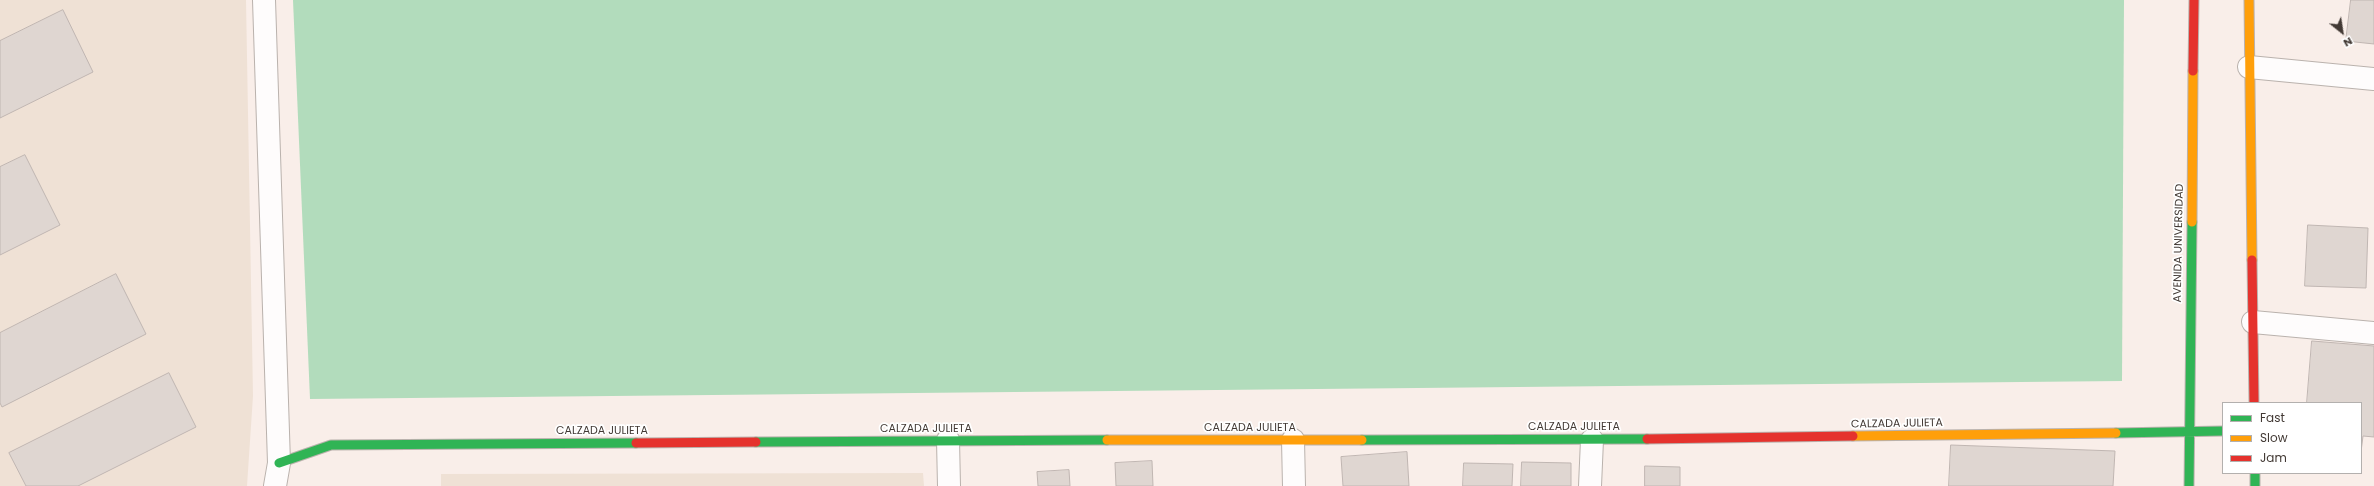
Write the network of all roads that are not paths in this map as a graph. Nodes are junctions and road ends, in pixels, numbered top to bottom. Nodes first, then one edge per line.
1 (264, 0) edge
2 (2194, 0) edge
3 (2249, 0) edge
4 (2249, 68) junction
5 (2374, 79) edge
6 (2253, 322) junction
7 (2374, 333) edge
8 (2254, 402) edge
9 (2222, 430) edge
10 (2188, 432) junction
11 (948, 440) junction
12 (1293, 440) junction
13 (1592, 440) junction
14 (279, 463) junction
15 (2255, 474) edge
16 (275, 486) edge
17 (949, 486) edge
18 (1294, 486) edge
19 (1590, 486) edge
20 (2189, 486) edge
21 (2255, 486) edge

1 - 14 street
2 - 10 street, AVENIDA UNIVERSIDAD
3 - 4 street
4 - 5 street
4 - 6 street
6 - 7 street
6 - 8 street
9 - 10 street, CALZADA JULIETA
10 - 13 street, CALZADA JULIETA
10 - 20 street, AVENIDA UNIVERSIDAD
11 - 12 street, CALZADA JULIETA
11 - 14 street, CALZADA JULIETA
11 - 17 street
12 - 13 street, CALZADA JULIETA
12 - 18 street
13 - 19 street
14 - 16 street
15 - 21 street

